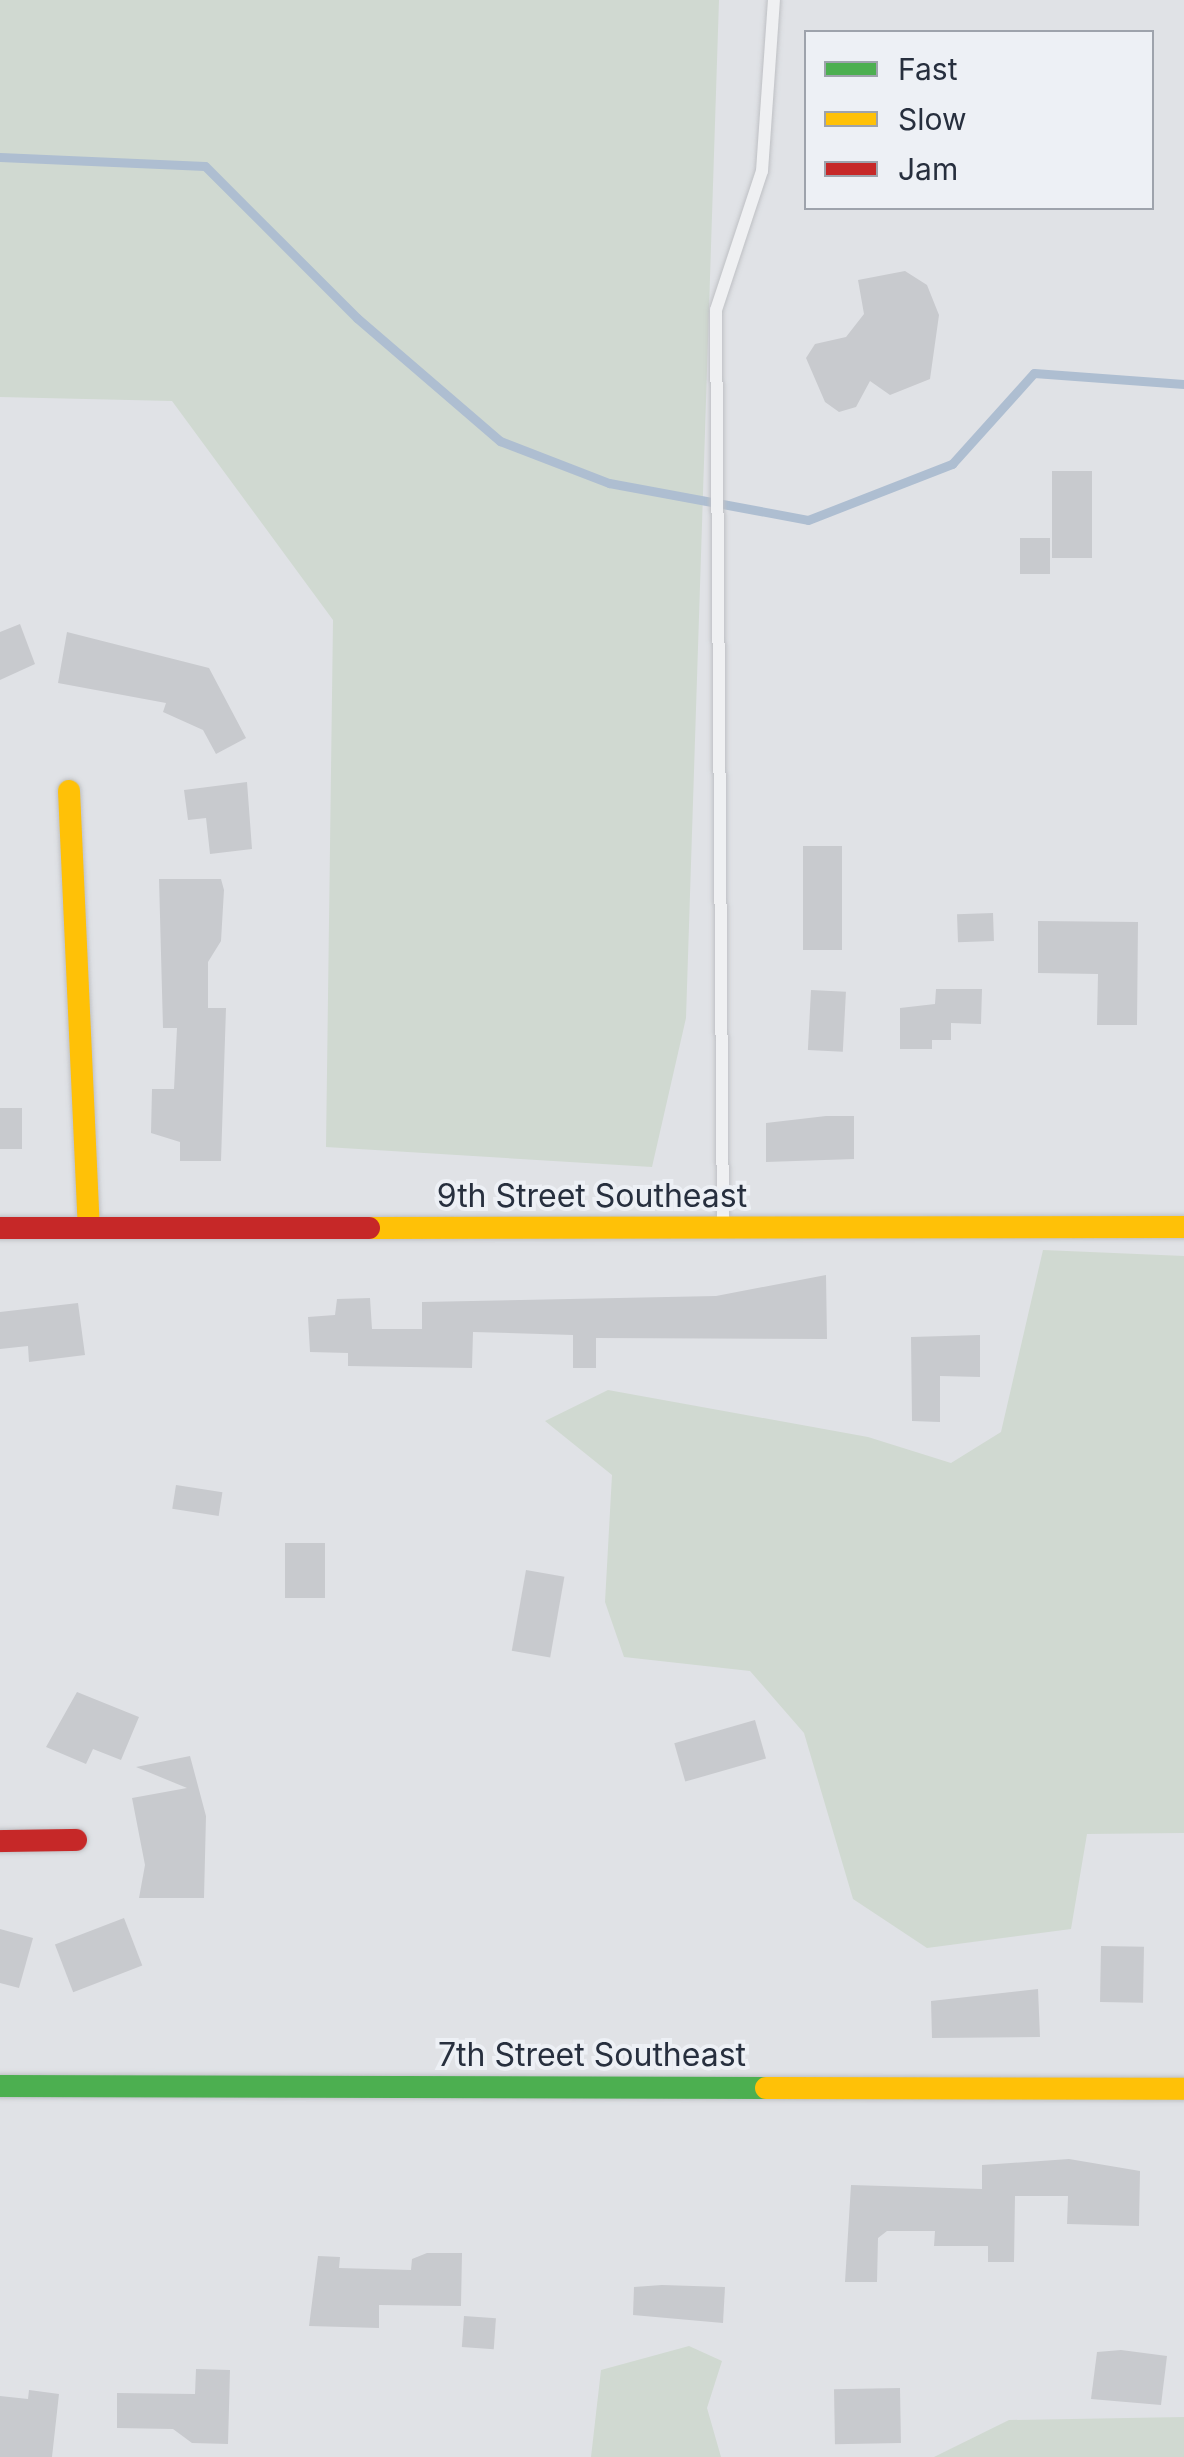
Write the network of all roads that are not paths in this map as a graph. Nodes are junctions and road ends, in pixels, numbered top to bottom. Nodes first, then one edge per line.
1 (774, 0) edge
2 (68, 791) dead end
3 (89, 1226) junction
4 (1184, 1227) edge
5 (0, 1228) edge
6 (723, 1230) junction
7 (76, 1840) dead end
8 (0, 1841) edge
9 (0, 2086) edge
10 (1184, 2089) edge

1 - 6 lane
2 - 3 street
3 - 5 street, 9th Street Southeast
3 - 6 street, 9th Street Southeast
4 - 6 street, 9th Street Southeast
7 - 8 street
9 - 10 street, 7th Street Southeast

